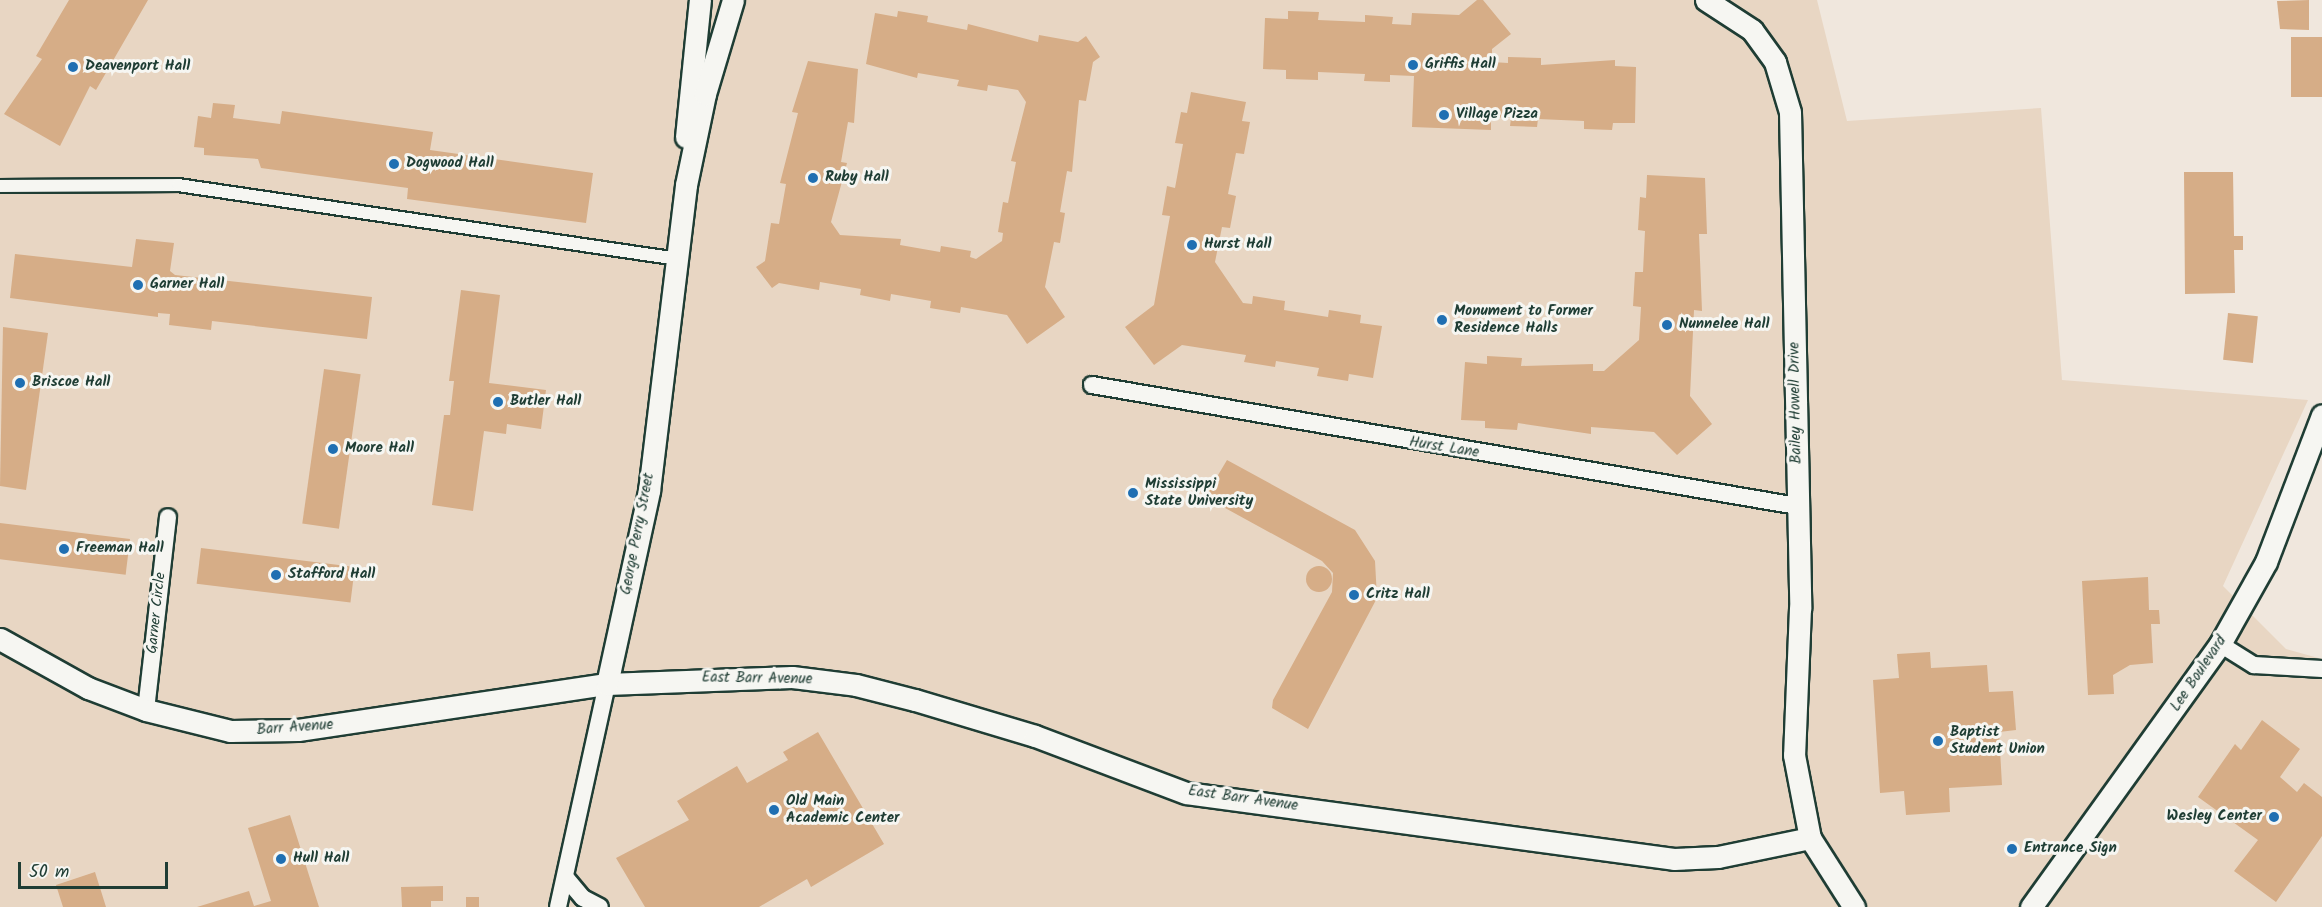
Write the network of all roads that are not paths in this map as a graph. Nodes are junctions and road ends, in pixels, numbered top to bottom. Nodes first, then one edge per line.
1 (700, 0) edge
2 (733, 0) edge
3 (1706, 0) edge
4 (686, 185) junction
5 (0, 186) edge
6 (678, 259) junction
7 (1092, 385) dead end
8 (2322, 415) edge
9 (1797, 506) junction
10 (168, 517) dead end
11 (0, 639) edge
12 (2220, 644) junction
13 (2322, 669) edge
14 (607, 684) junction
15 (146, 710) junction
16 (1810, 838) junction
17 (566, 878) junction
18 (558, 907) edge
19 (600, 907) edge
20 (1854, 907) edge
21 (2031, 907) edge

1 - 4 street, George Perry Street
2 - 4 street, George Perry Street
3 - 9 street, Bailey Howell Drive
4 - 6 street, George Perry Street
5 - 6 street
6 - 14 street, George Perry Street
7 - 9 street, Hurst Lane
8 - 12 street, Lee Boulevard
9 - 16 street, Bailey Howell Drive
10 - 15 street, Garner Circle
11 - 15 street, Barr Avenue
12 - 13 street
12 - 21 street, Lee Boulevard
14 - 15 street, Barr Avenue
14 - 16 street, East Barr Avenue
14 - 17 street, George Perry Street
16 - 20 street
17 - 18 street, George Perry Street
17 - 19 street

